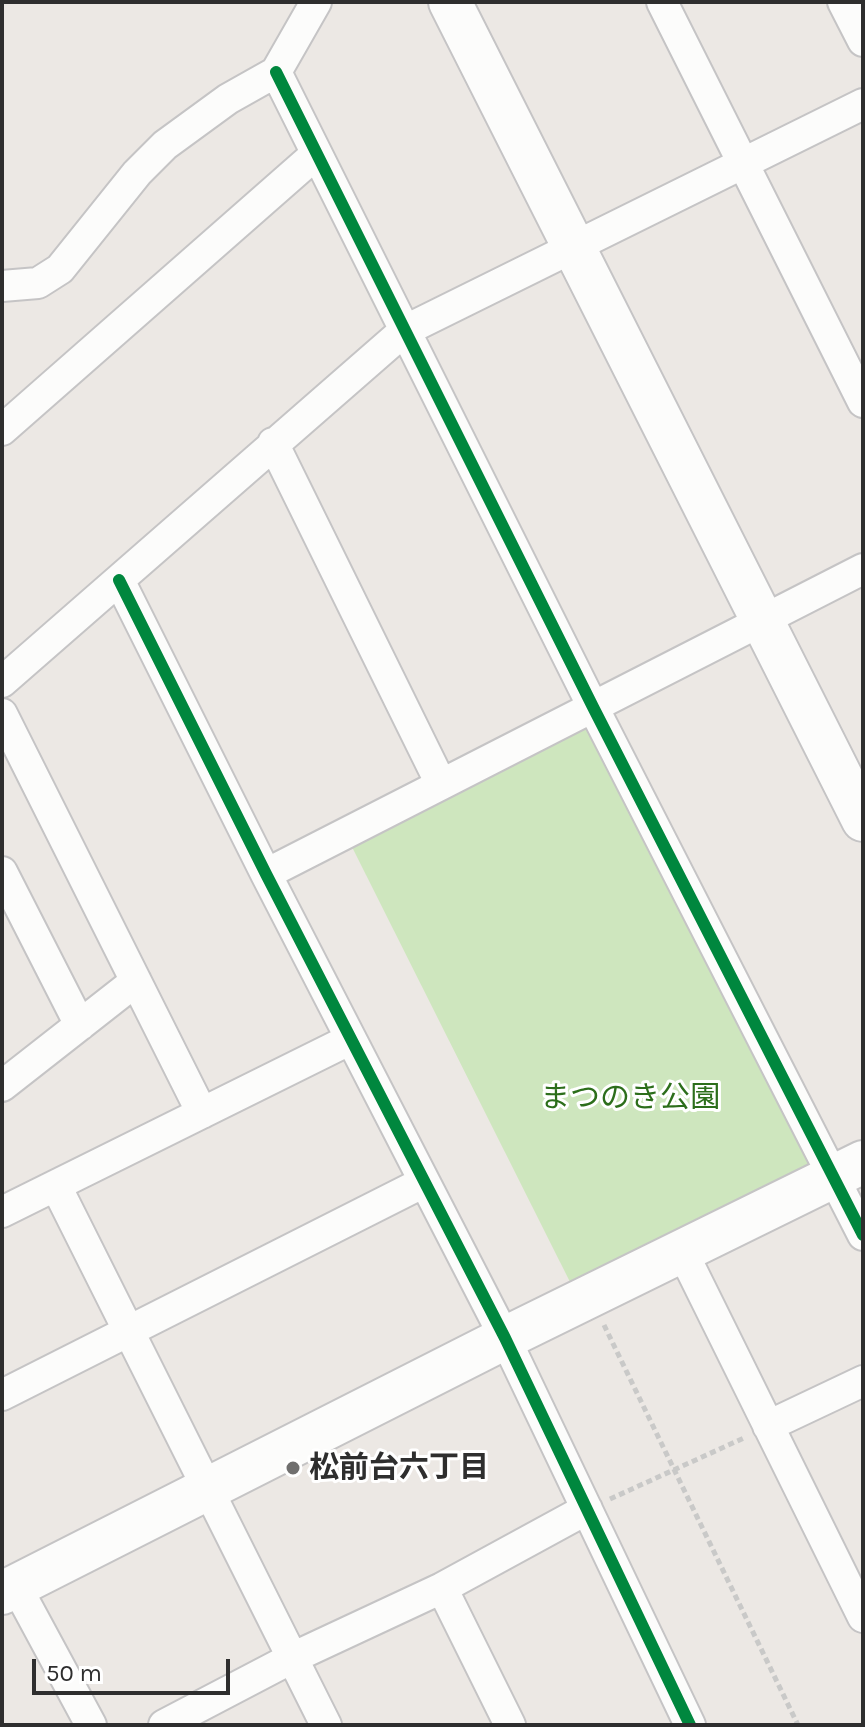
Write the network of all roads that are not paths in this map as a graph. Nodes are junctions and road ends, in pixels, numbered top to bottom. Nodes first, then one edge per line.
1 (316, 2) edge
2 (450, 2) edge
3 (662, 2) edge
4 (843, 2) edge
5 (863, 41) edge
6 (276, 72) junction
7 (863, 104) edge
8 (315, 155) junction
9 (743, 163) junction
10 (573, 245) junction
11 (2, 286) edge
12 (404, 331) junction
13 (863, 402) edge
14 (2, 430) edge
15 (273, 443) junction
16 (863, 569) edge
17 (119, 580) junction
18 (761, 621) junction
19 (2, 682) edge
20 (593, 707) junction
21 (2, 714) edge
22 (441, 784) junction
23 (863, 820) edge
24 (2, 872) edge
25 (266, 874) junction
26 (136, 981) junction
27 (80, 1025) junction
28 (351, 1039) junction
29 (2, 1086) edge
30 (202, 1113) junction
31 (849, 1169) edge
32 (424, 1182) junction
33 (56, 1186) junction
34 (2, 1212) edge
35 (863, 1235) edge
36 (682, 1251) junction
37 (127, 1333) junction
38 (505, 1338) junction
39 (863, 1381) edge
40 (2, 1395) edge
41 (768, 1426) junction
42 (208, 1490) junction
43 (587, 1509) junction
44 (442, 1588) junction
45 (9, 1590) edge
46 (863, 1617) edge
47 (292, 1658) junction
48 (91, 1725) edge
49 (164, 1725) edge
50 (326, 1725) edge
51 (510, 1725) edge
52 (690, 1725) edge

1 - 6 street
2 - 10 street
3 - 9 street
4 - 5 street
6 - 8 street
6 - 11 street
7 - 9 street
8 - 12 street
8 - 14 street
9 - 10 street
9 - 13 street
10 - 12 street
10 - 18 street
12 - 15 street
12 - 20 street
15 - 17 street
15 - 22 street
16 - 18 street
17 - 19 street
17 - 25 street
18 - 20 street
18 - 23 street
20 - 22 street
20 - 31 street
21 - 26 street
22 - 25 street
24 - 27 street
25 - 28 street
26 - 27 street
26 - 30 street
27 - 29 street
28 - 30 street
28 - 32 street
30 - 33 street
31 - 35 street
31 - 36 street
32 - 37 street
32 - 38 street
33 - 34 street
33 - 37 street
36 - 38 street
36 - 41 street
37 - 40 street
37 - 42 street
38 - 42 street
38 - 43 street
39 - 41 street
41 - 46 street
42 - 45 street
42 - 47 street
43 - 44 street
43 - 52 street
44 - 47 street
44 - 51 street
45 - 48 street
47 - 49 street
47 - 50 street

